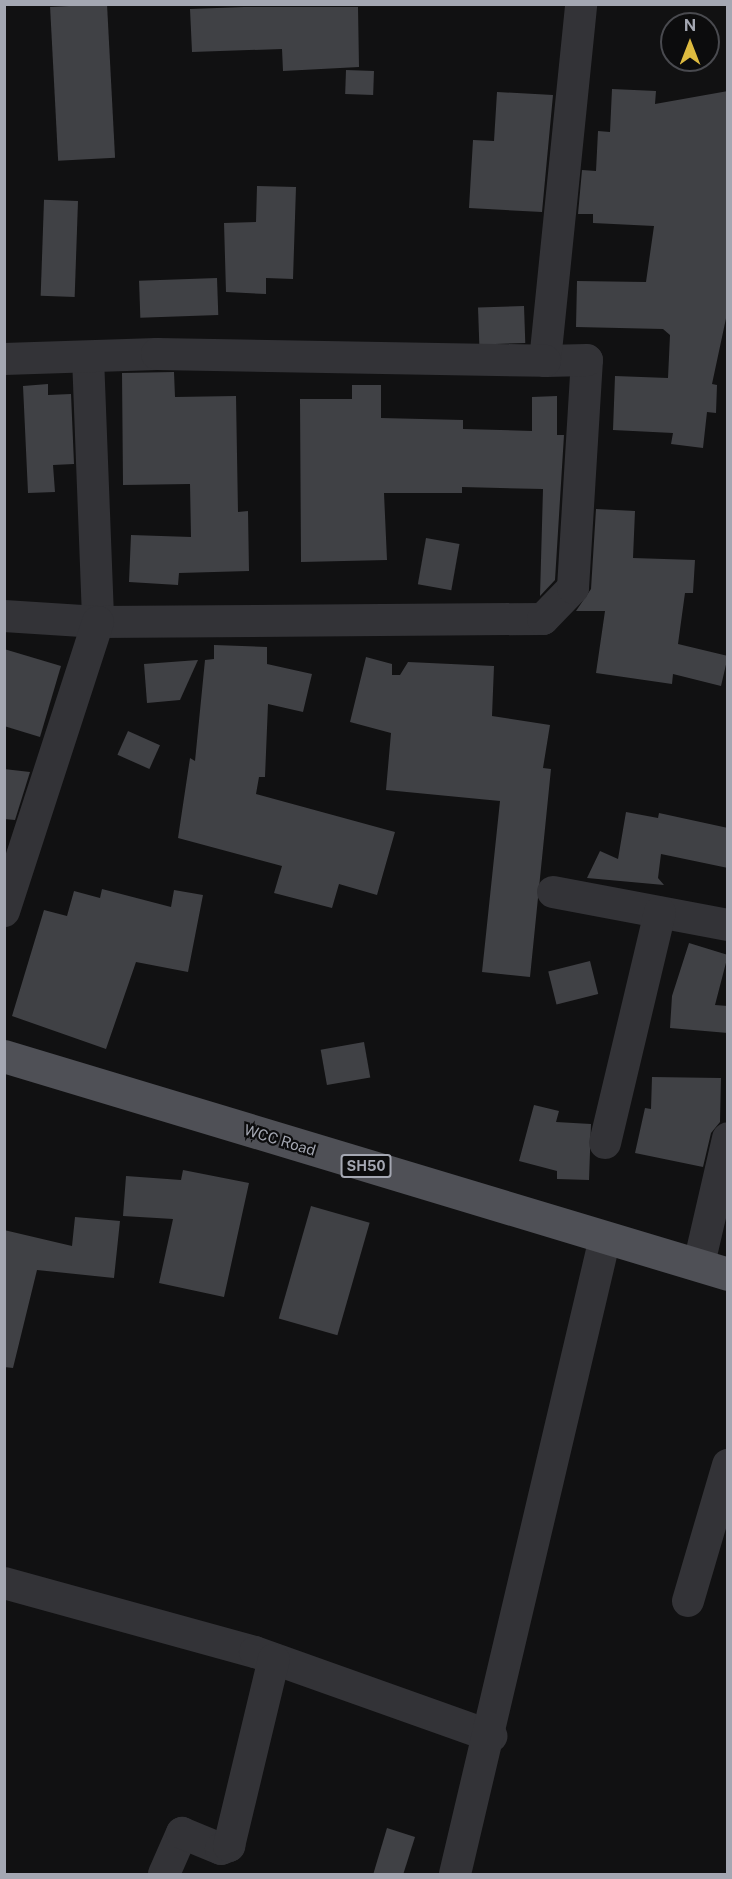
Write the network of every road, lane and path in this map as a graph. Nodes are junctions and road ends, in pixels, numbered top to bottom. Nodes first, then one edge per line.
1 (581, 4) edge
2 (88, 357) junction
3 (4, 359) edge
4 (545, 361) junction
5 (4, 616) edge
6 (98, 622) junction
7 (553, 892) dead end
8 (4, 910) edge
9 (660, 912) junction
10 (728, 925) edge
11 (4, 1056) edge
12 (728, 1138) edge
13 (605, 1143) dead end
14 (605, 1238) junction
15 (713, 1269) edge
16 (728, 1465) edge
17 (4, 1583) edge
18 (688, 1601) dead end
19 (274, 1659) junction
20 (491, 1736) junction
21 (164, 1875) edge
22 (455, 1875) edge

1 - 4 street
2 - 3 street
2 - 4 street
2 - 6 street
4 - 6 street
5 - 6 street
6 - 8 street
7 - 9 street
9 - 10 street
9 - 13 street
11 - 14 main road, WCC Road / SH50
12 - 15 street
14 - 15 main road, WCC Road / SH50
14 - 20 street
16 - 18 street
17 - 19 street
19 - 20 street
19 - 21 street
20 - 22 street

